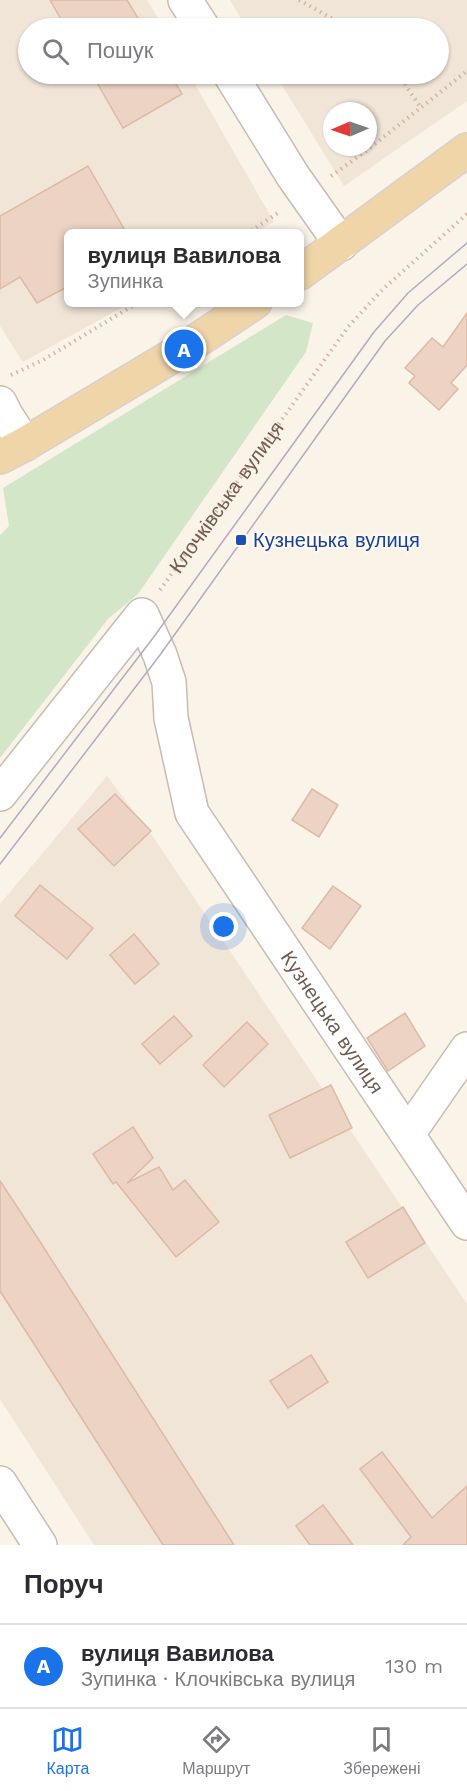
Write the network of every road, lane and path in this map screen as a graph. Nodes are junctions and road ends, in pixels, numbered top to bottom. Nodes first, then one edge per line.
1 (185, 0) edge
2 (299, 0) edge
3 (197, 18) edge
4 (331, 18) edge
5 (467, 71) edge
6 (236, 84) edge
7 (405, 84) edge
8 (421, 108) junction
9 (467, 150) edge
10 (326, 180) dead end
11 (286, 208) dead end
12 (467, 214) edge
13 (254, 229) edge
14 (342, 244) junction
15 (304, 270) edge
16 (132, 307) edge
17 (249, 307) edge
18 (5, 389) edge
19 (13, 451) edge
20 (142, 615) junction
21 (0, 794) edge
22 (467, 1049) edge
23 (408, 1134) junction
24 (467, 1223) edge
25 (0, 1483) edge
26 (40, 1545) edge

1 - 3 street
2 - 4 path
5 - 8 path
6 - 14 street
7 - 8 path
8 - 10 path
9 - 14 main road
11 - 13 path
12 - 20 path, Клочківська вулиця
14 - 15 main road
16 - 18 path
17 - 19 main road
18 - 19 street
20 - 21 street
20 - 23 street, Кузнецька вулиця
22 - 23 street
23 - 24 street, Кузнецька вулиця
25 - 26 street

